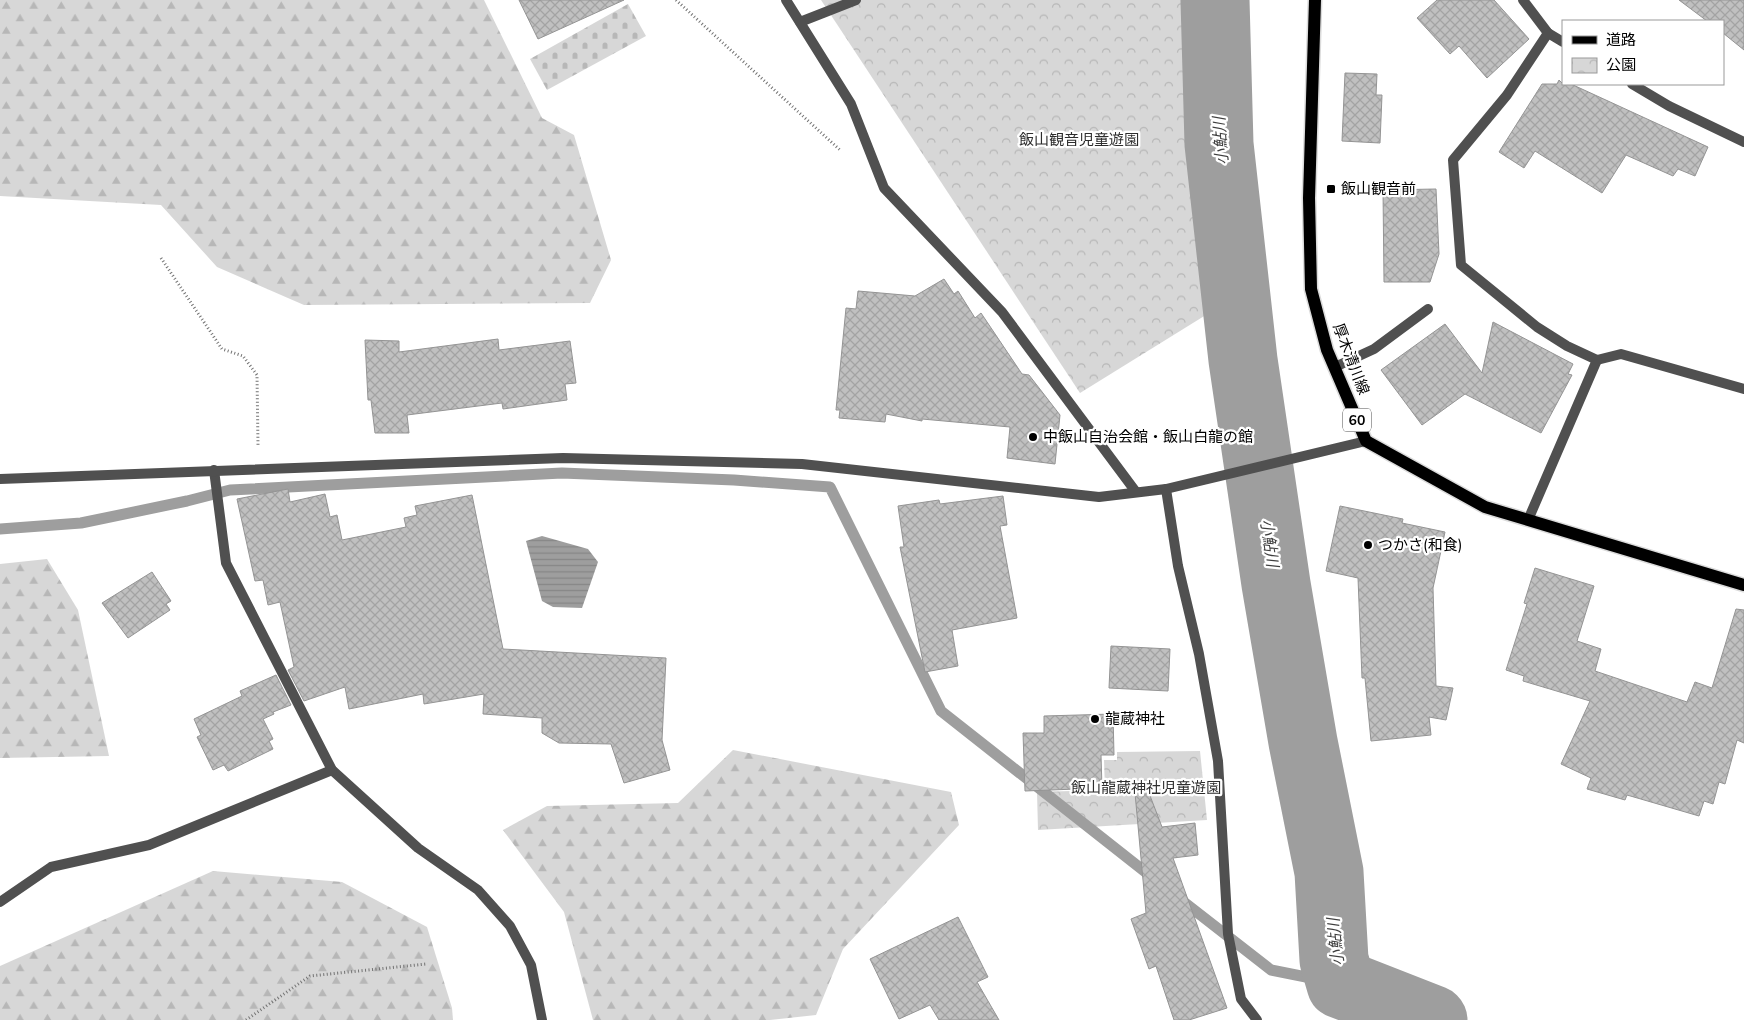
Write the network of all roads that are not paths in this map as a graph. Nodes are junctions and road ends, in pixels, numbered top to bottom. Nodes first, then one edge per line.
1 (786, 0) edge
2 (856, 0) edge
3 (1315, 0) edge
4 (1523, 0) edge
5 (800, 22) junction
6 (1548, 33) junction
7 (1562, 41) edge
8 (1634, 85) edge
9 (1744, 142) edge
10 (1428, 309) dead end
11 (1597, 360) junction
12 (1335, 367) junction
13 (1744, 389) edge
14 (1366, 441) junction
15 (214, 470) junction
16 (0, 479) edge
17 (1166, 489) junction
18 (1136, 492) junction
19 (1528, 520) junction
20 (1744, 585) edge
21 (332, 770) junction
22 (0, 902) edge
23 (1255, 1019) edge
24 (542, 1020) edge

1 - 5 street
2 - 5 street
3 - 12 main road, 厚木清川線 / 60
4 - 6 street
5 - 18 street
6 - 7 street
6 - 11 street
8 - 9 street
10 - 12 street
11 - 13 street
11 - 19 street
12 - 14 main road, 厚木清川線 / 60
14 - 17 street
14 - 19 main road, 60
15 - 16 street
15 - 18 street
15 - 21 street
17 - 18 street
17 - 23 street
19 - 20 main road, 60
21 - 22 street
21 - 24 street

